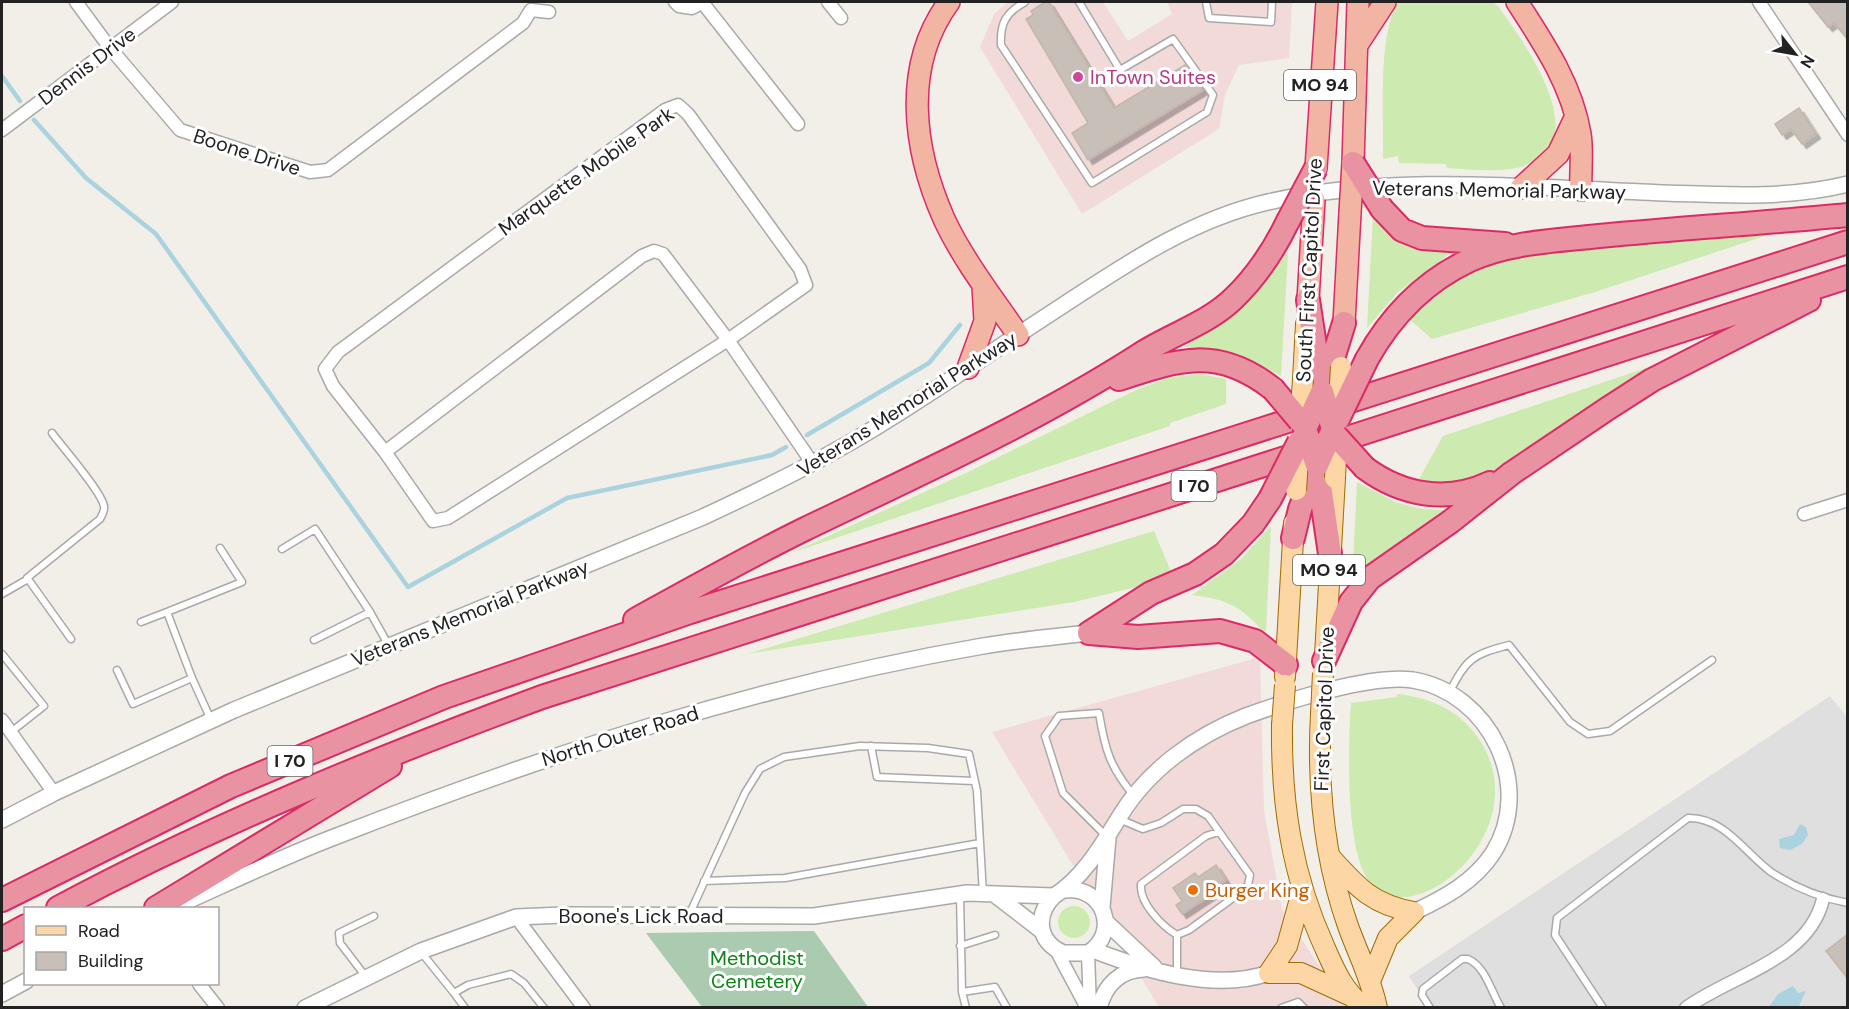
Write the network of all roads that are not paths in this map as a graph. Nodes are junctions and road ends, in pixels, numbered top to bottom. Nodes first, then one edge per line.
1 (76, 2) edge
2 (172, 2) edge
3 (675, 2) edge
4 (703, 2) edge
5 (828, 2) edge
6 (950, 2) edge
7 (1024, 2) edge
8 (1079, 2) edge
9 (1206, 2) edge
10 (1272, 2) edge
11 (1327, 2) edge
12 (1358, 2) edge
13 (1385, 2) edge
14 (1516, 2) edge
15 (1759, 2) edge
16 (530, 6) edge
17 (549, 12) dead end
18 (841, 18) dead end
19 (1357, 45) junction
20 (110, 48) junction
21 (1576, 116) junction
22 (798, 124) dead end
23 (2, 130) edge
24 (1848, 135) edge
25 (1353, 164) junction
26 (1316, 168) junction
27 (1848, 184) edge
28 (1521, 188) junction
29 (1581, 190) junction
30 (1848, 215) edge
31 (1848, 242) edge
32 (1518, 245) junction
33 (1848, 278) edge
34 (983, 282) junction
35 (1308, 300) joint
36 (1344, 323) joint
37 (1018, 335) junction
38 (728, 340) junction
39 (968, 368) junction
40 (1323, 376) junction
41 (1089, 388) junction
42 (1336, 428) junction
43 (1301, 430) junction
44 (52, 434) dead end
45 (385, 452) junction
46 (813, 464) junction
47 (1512, 473) junction
48 (1314, 481) junction
49 (1848, 500) edge
50 (1804, 514) dead end
51 (1293, 538) joint
52 (220, 548) dead end
53 (282, 549) dead end
54 (1330, 554) joint
55 (27, 578) junction
56 (2, 594) edge
57 (167, 612) junction
58 (370, 612) junction
59 (141, 622) dead end
60 (1089, 633) junction
61 (71, 639) dead end
62 (314, 640) dead end
63 (590, 645) junction
64 (390, 647) junction
65 (2, 654) edge
66 (1712, 660) dead end
67 (1324, 667) junction
68 (117, 670) dead end
69 (1285, 676) junction
70 (192, 678) junction
71 (1449, 693) junction
72 (2, 720) edge
73 (211, 720) junction
74 (10, 732) junction
75 (446, 733) junction
76 (871, 746) junction
77 (974, 781) junction
78 (54, 793) junction
79 (1134, 796) junction
80 (1119, 819) junction
81 (2, 820) edge
82 (1218, 832) junction
83 (1108, 838) junction
84 (980, 843) junction
85 (1329, 856) junction
86 (704, 881) junction
87 (1302, 892) junction
88 (1060, 893) junction
89 (960, 894) junction
90 (989, 894) junction
91 (1823, 899) junction
92 (2, 900) edge
93 (1848, 903) edge
94 (62, 907) edge
95 (159, 907) edge
96 (176, 907) edge
97 (1102, 907) junction
98 (1414, 912) junction
99 (374, 916) dead end
100 (688, 916) junction
101 (516, 917) junction
102 (1106, 922) junction
103 (24, 927) edge
104 (1042, 931) junction
105 (995, 935) dead end
106 (1178, 935) junction
107 (2, 939) edge
108 (960, 946) junction
109 (1056, 950) junction
110 (421, 951) junction
111 (1090, 951) junction
112 (1156, 969) junction
113 (1269, 973) junction
114 (1177, 974) junction
115 (366, 977) junction
116 (1371, 980) junction
117 (24, 982) edge
118 (201, 985) edge
119 (962, 992) junction
120 (454, 993) junction
121 (2, 994) edge
122 (1349, 995) junction
123 (313, 1005) edge
124 (218, 1008) edge
125 (465, 1008) edge
126 (544, 1008) edge
127 (584, 1008) edge
128 (966, 1008) edge
129 (1007, 1008) edge
130 (1088, 1008) edge
131 (1099, 1008) edge
132 (1281, 1008) edge
133 (1304, 1008) edge
134 (1365, 1008) edge
135 (1377, 1008) edge
136 (1430, 1008) edge
137 (1501, 1008) edge
138 (1603, 1008) edge
139 (1686, 1008) edge

1 - 20 street, Boone Drive
2 - 20 street, Dennis Drive
3 - 4 street
4 - 22 street
5 - 18 street
6 - 34 highway
7 - 8 lane
9 - 10 lane
11 - 26 highway, South First Capitol Drive / MO 94
12 - 19 highway, South First Capitol Drive / MO 94
13 - 19 highway
14 - 21 highway
15 - 24 street
16 - 17 street
16 - 20 street, Boone Drive
19 - 25 highway, South First Capitol Drive / MO 94
20 - 23 street, Dennis Drive
21 - 28 highway
21 - 29 highway
25 - 32 highway, bridge
25 - 36 highway, South First Capitol Drive / MO 94, bridge
26 - 35 highway, South First Capitol Drive / MO 94
26 - 41 highway, bridge
27 - 29 street, Veterans Memorial Parkway
28 - 29 street, Veterans Memorial Parkway
28 - 37 street, Veterans Memorial Parkway
30 - 32 highway
31 - 63 highway, I 70
32 - 42 highway, bridge
33 - 47 highway
33 - 75 highway, I 70
34 - 37 highway
34 - 39 highway
35 - 40 highway
36 - 40 highway
37 - 39 street, Veterans Memorial Parkway
38 - 45 street, Marquette Mobile Park
38 - 45 street
38 - 45 street, Marquette Mobile Park
38 - 46 street
39 - 46 street, Veterans Memorial Parkway
40 - 42 highway, bridge
40 - 42 main road, South First Capitol Drive, bridge
40 - 43 highway, bridge
41 - 43 highway, bridge
41 - 63 highway
42 - 47 highway, bridge
42 - 48 highway, bridge
43 - 48 highway, bridge
43 - 48 main road, bridge
43 - 60 highway, bridge
44 - 55 lane
46 - 64 street, Veterans Memorial Parkway
47 - 67 highway
48 - 51 highway
48 - 54 highway
49 - 50 street
51 - 69 main road, First Capitol Drive
52 - 57 lane
53 - 58 lane
54 - 67 main road, First Capitol Drive / MO 94
55 - 56 lane
55 - 61 lane
57 - 59 lane
57 - 70 lane
58 - 62 lane
58 - 64 lane
60 - 69 highway
60 - 96 street, North Outer Road
63 - 92 highway, I 70
64 - 73 street, Veterans Memorial Parkway
65 - 74 lane
66 - 71 lane
67 - 85 main road, First Capitol Drive, bridge
68 - 70 lane
69 - 87 main road, First Capitol Drive, bridge
70 - 73 lane
71 - 79 street
71 - 98 street
72 - 74 street
73 - 78 street, Veterans Memorial Parkway
74 - 78 street
75 - 94 highway, I 70
75 - 95 highway
76 - 77 lane
76 - 77 lane
76 - 86 lane
77 - 84 lane
78 - 81 street, Veterans Memorial Parkway
79 - 80 street
79 - 83 lane
80 - 82 lane
80 - 83 street
82 - 106 lane
82 - 106 lane
83 - 88 street
83 - 97 street
84 - 86 lane
84 - 90 lane
85 - 98 main road
85 - 116 main road, First Capitol Drive
86 - 100 lane
87 - 113 main road
87 - 122 main road, First Capitol Drive
88 - 90 street, Boone's Lick Road
88 - 97 street
88 - 104 street
89 - 90 street, Boone's Lick Road
89 - 100 street, Boone's Lick Road
89 - 108 lane
90 - 104 street
91 - 93 lane
91 - 138 lane
91 - 139 street
97 - 102 street
98 - 116 main road
99 - 115 lane
100 - 101 street, Boone's Lick Road
101 - 110 street, Boone's Lick Road
101 - 127 street
102 - 111 street
102 - 112 street
103 - 107 highway
104 - 109 street
105 - 108 lane
106 - 114 lane
108 - 119 lane
109 - 111 street
109 - 130 street
110 - 115 street, Boone's Lick Road
110 - 120 lane
111 - 112 street
111 - 130 street
112 - 114 street
112 - 131 street
113 - 114 street
113 - 122 main road
115 - 123 street, Boone's Lick Road
116 - 135 main road, First Capitol Drive
117 - 121 street
118 - 124 street
119 - 128 lane
119 - 129 lane
120 - 125 lane
120 - 126 lane
122 - 134 main road, First Capitol Drive
132 - 133 lane
136 - 137 lane

